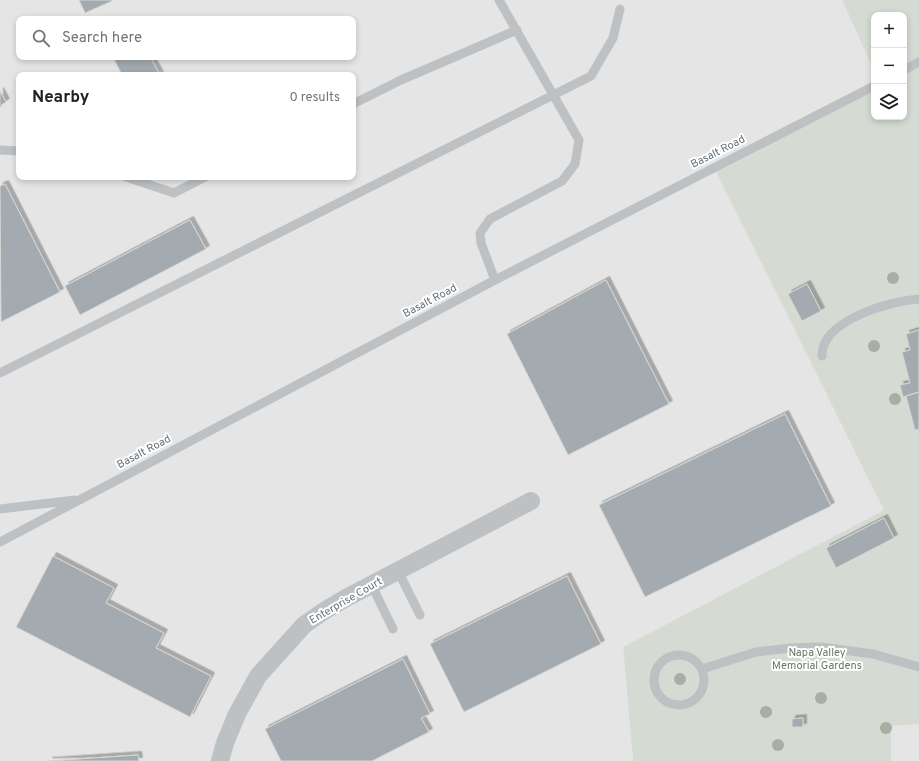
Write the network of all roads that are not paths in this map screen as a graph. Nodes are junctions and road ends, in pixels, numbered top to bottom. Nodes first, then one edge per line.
1 (499, 0) edge
2 (620, 10) dead end
3 (517, 30) junction
4 (919, 62) edge
5 (907, 68) edge
6 (871, 88) edge
7 (553, 95) junction
8 (356, 102) edge
9 (0, 150) edge
10 (16, 151) edge
11 (136, 180) edge
12 (199, 180) edge
13 (495, 280) junction
14 (919, 298) edge
15 (822, 356) dead end
16 (0, 373) edge
17 (80, 499) junction
18 (531, 501) dead end
19 (0, 509) edge
20 (0, 542) edge
21 (398, 571) junction
22 (372, 586) junction
23 (420, 615) dead end
24 (393, 629) dead end
25 (919, 667) edge
26 (702, 669) junction
27 (220, 761) edge

1 - 3 lane
2 - 7 lane
3 - 7 lane
3 - 8 lane
4 - 5 lane
6 - 13 lane, Basalt Road
7 - 13 lane
7 - 16 lane
9 - 10 lane
11 - 12 lane
13 - 17 lane, Basalt Road
14 - 15 lane
17 - 19 lane
17 - 20 lane, Basalt Road
18 - 21 street, Enterprise Court
21 - 22 street, Enterprise Court
21 - 23 lane
22 - 24 lane
22 - 27 street, Enterprise Court
25 - 26 lane
26 - 26 lane

